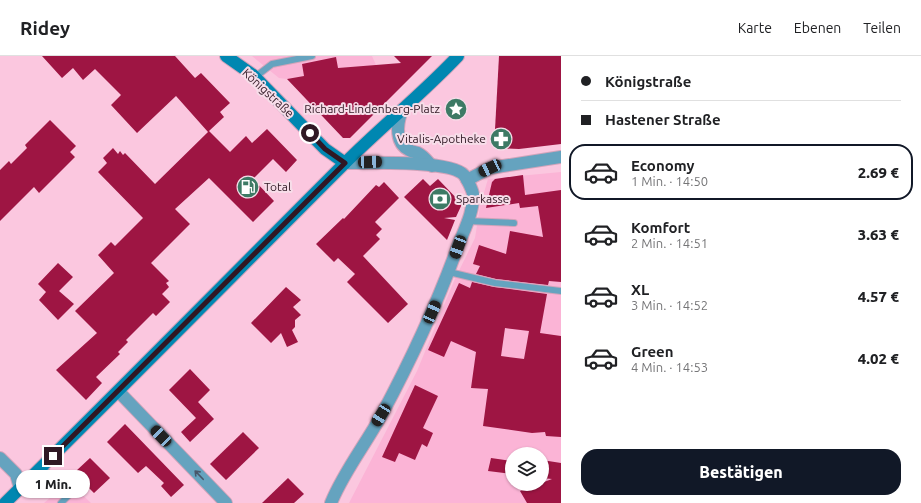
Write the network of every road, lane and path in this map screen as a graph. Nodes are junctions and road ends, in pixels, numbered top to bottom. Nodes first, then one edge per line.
1 (226, 56) edge
2 (312, 56) edge
3 (458, 56) edge
4 (255, 77) junction
5 (401, 113) junction
6 (561, 158) edge
7 (345, 163) junction
8 (432, 166) junction
9 (467, 180) junction
10 (467, 221) junction
11 (514, 223) dead end
12 (448, 272) junction
13 (561, 291) edge
14 (119, 392) junction
15 (0, 458) edge
16 (42, 467) junction
17 (20, 488) junction
18 (5, 503) edge
19 (61, 503) edge
20 (226, 503) edge
21 (331, 503) edge

1 - 4 main road, Königstraße
2 - 4 lane
3 - 5 main road
4 - 7 main road, Königstraße
5 - 7 main road
5 - 8 street
6 - 9 street
7 - 8 street
7 - 14 main road
8 - 9 street
9 - 10 street
10 - 11 lane
10 - 12 street
12 - 13 lane
12 - 21 street
14 - 16 main road
20 -> 14 street
15 - 17 street
16 - 17 main road
16 - 19 lane
17 - 18 main road

